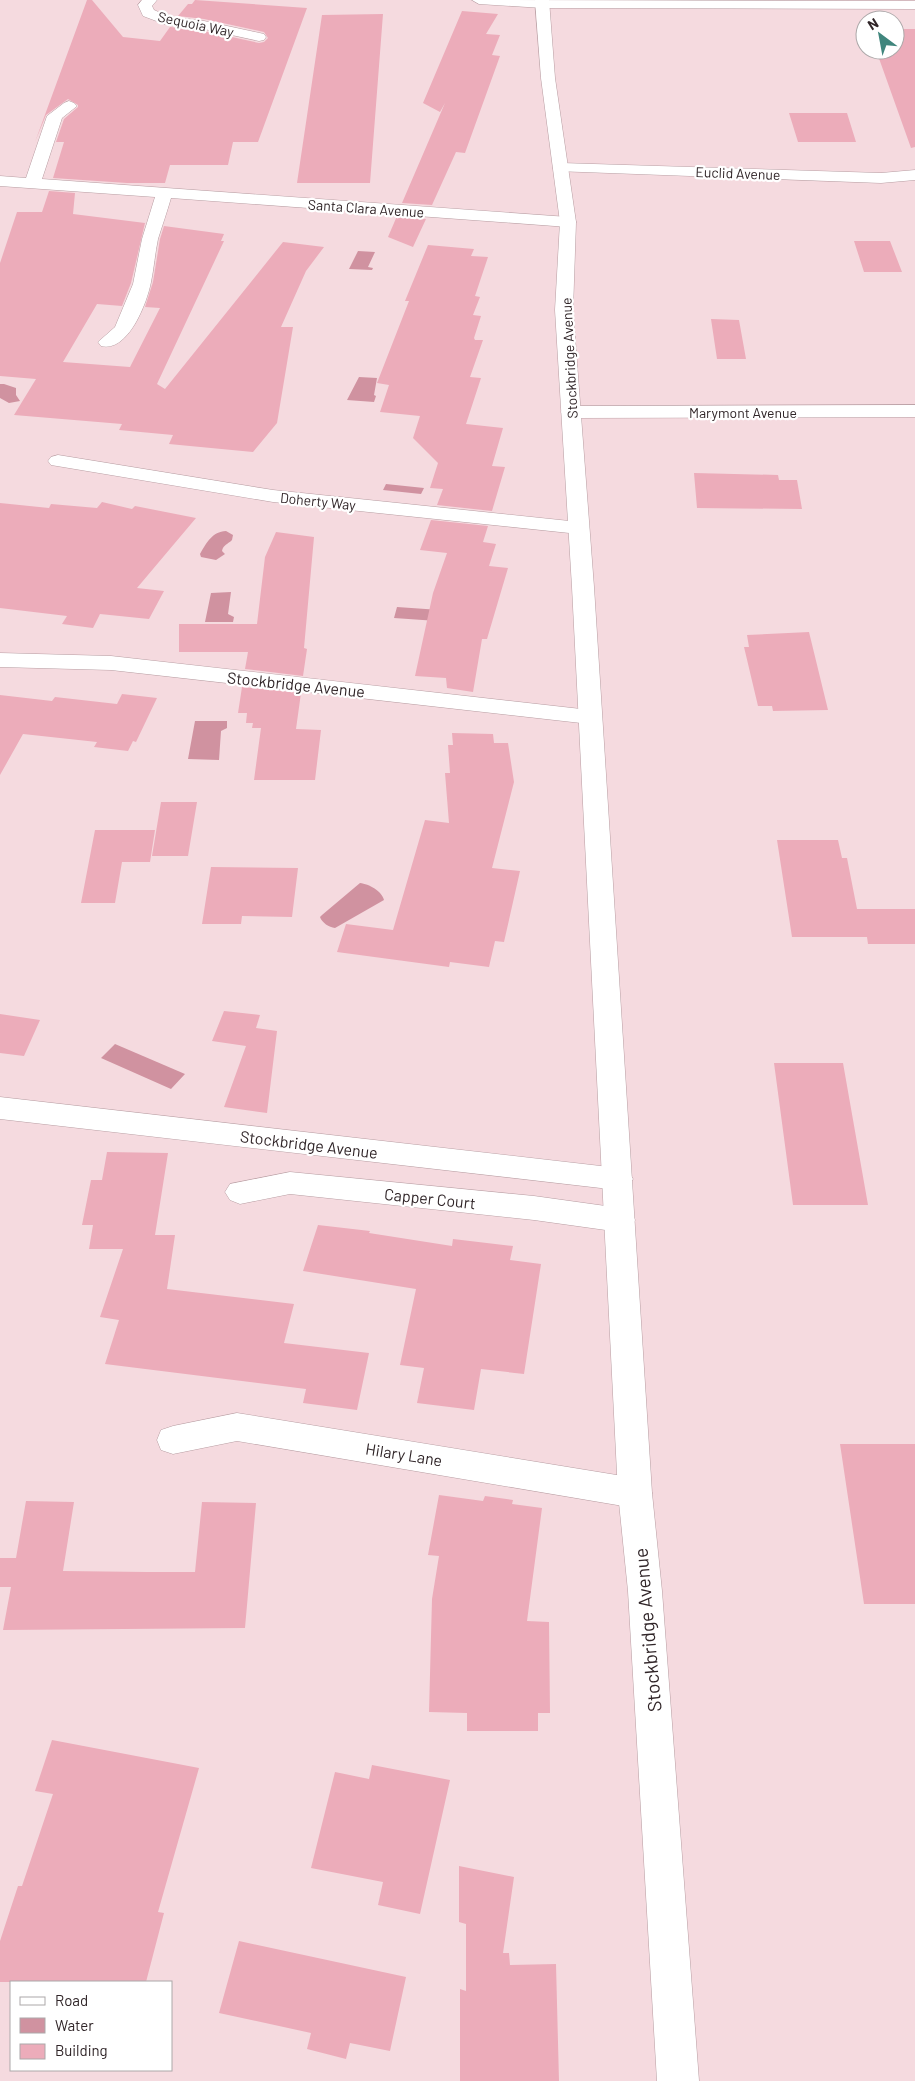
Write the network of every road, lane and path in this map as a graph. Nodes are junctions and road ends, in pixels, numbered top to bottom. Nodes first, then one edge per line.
1 (150, 0) edge
2 (479, 0) edge
3 (542, 2) edge
4 (915, 5) edge
5 (259, 37) dead end
6 (69, 106) dead end
7 (560, 168) junction
8 (915, 176) edge
9 (0, 181) edge
10 (32, 184) junction
11 (164, 194) junction
12 (568, 222) junction
13 (107, 342) dead end
14 (915, 411) edge
15 (572, 412) junction
16 (58, 462) dead end
17 (580, 528) junction
18 (0, 660) edge
19 (590, 717) junction
20 (0, 1108) edge
21 (618, 1180) junction
22 (240, 1192) dead end
23 (620, 1220) junction
24 (173, 1440) dead end
25 (635, 1493) junction
26 (678, 2081) edge

1 - 5 street, Sequoia Way
2 - 3 street
3 - 4 street
3 - 7 street, Stockbridge Avenue
6 - 10 street
7 - 8 street, Euclid Avenue
7 - 12 street, Stockbridge Avenue
9 - 10 street, Santa Clara Avenue
10 - 11 street, Santa Clara Avenue
11 - 12 street, Santa Clara Avenue
11 - 13 street
12 - 15 street, Stockbridge Avenue
14 - 15 street, Marymont Avenue
15 - 17 street, Stockbridge Avenue
16 - 17 street, Doherty Way
17 - 19 street, Stockbridge Avenue
18 - 19 street, Stockbridge Avenue
19 - 21 street, Stockbridge Avenue
20 - 21 street, Stockbridge Avenue
21 - 23 street, Stockbridge Avenue
22 - 23 street, Capper Court
23 - 25 street, Stockbridge Avenue
24 - 25 street, Hilary Lane
25 - 26 street, Stockbridge Avenue

